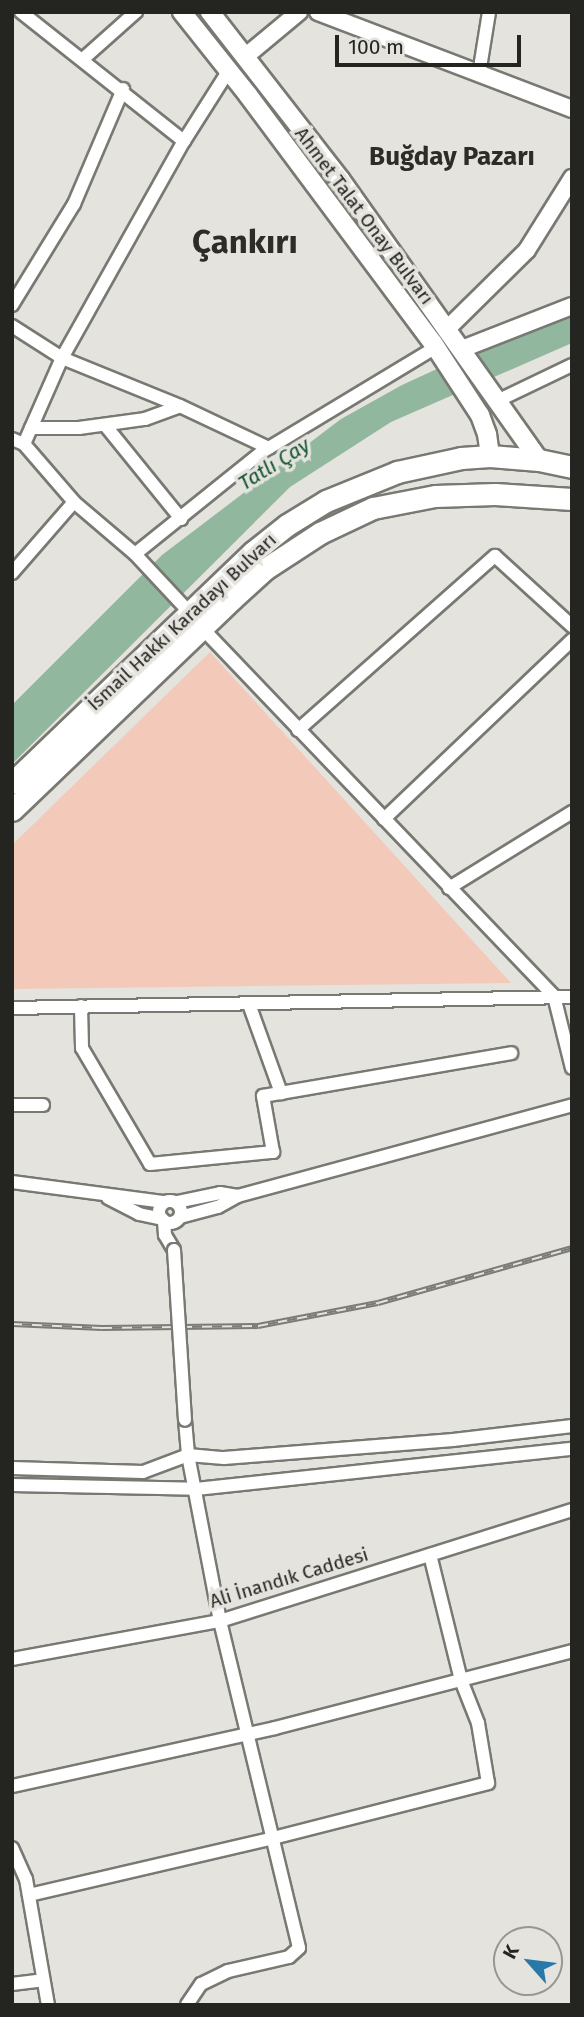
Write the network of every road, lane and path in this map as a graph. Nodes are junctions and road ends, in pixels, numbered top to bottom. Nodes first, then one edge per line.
1 (21, 12) edge
2 (136, 12) edge
3 (182, 12) edge
4 (210, 12) edge
5 (299, 12) edge
6 (318, 12) edge
7 (489, 12) edge
8 (247, 56) junction
9 (83, 59) junction
10 (229, 70) junction
11 (479, 74) junction
12 (122, 89) junction
13 (572, 109) edge
14 (184, 141) junction
15 (572, 178) edge
16 (12, 305) edge
17 (572, 306) edge
18 (12, 326) edge
19 (447, 329) junction
20 (463, 351) junction
21 (440, 354) junction
22 (62, 358) junction
23 (572, 365) edge
24 (495, 394) junction
25 (180, 406) junction
26 (105, 425) junction
27 (31, 428) junction
28 (18, 441) edge
29 (269, 448) junction
30 (490, 456) junction
31 (539, 460) junction
32 (572, 467) edge
33 (572, 499) edge
34 (74, 502) junction
35 (181, 519) junction
36 (135, 554) junction
37 (12, 573) edge
38 (192, 615) junction
39 (572, 626) edge
40 (572, 640) edge
41 (298, 730) junction
42 (12, 783) edge
43 (12, 810) edge
44 (572, 812) edge
45 (384, 819) junction
46 (449, 888) junction
47 (554, 996) junction
48 (572, 997) edge
49 (249, 1004) junction
50 (81, 1006) junction
51 (12, 1008) edge
52 (511, 1053) dead end
53 (572, 1068) edge
54 (281, 1093) junction
55 (12, 1105) edge
56 (43, 1105) dead end
57 (572, 1105) edge
58 (12, 1182) edge
59 (101, 1194) junction
60 (238, 1196) junction
61 (170, 1202) junction
62 (179, 1218) junction
63 (163, 1220) junction
64 (173, 1247) junction
65 (572, 1426) edge
66 (572, 1449) edge
67 (188, 1455) junction
68 (12, 1468) edge
69 (12, 1485) edge
70 (196, 1489) junction
71 (572, 1510) edge
72 (430, 1555) junction
73 (220, 1621) junction
74 (572, 1651) edge
75 (12, 1659) edge
76 (461, 1680) junction
77 (248, 1734) junction
78 (12, 1786) edge
79 (273, 1838) junction
80 (12, 1848) edge
81 (19, 1881) edge
82 (29, 1895) junction
83 (44, 1980) junction
84 (12, 1984) edge
85 (48, 2005) edge
86 (187, 2005) edge

1 - 9 street
2 - 9 street
3 - 10 main road, Ahmet Talat Onay Bulvarı
4 - 8 main road, Ahmet Talat Onay Bulvarı
5 - 8 street
6 - 11 street
7 - 11 street
8 - 19 main road, Ahmet Talat Onay Bulvarı
9 - 12 street
10 - 14 street
10 - 21 main road, Ahmet Talat Onay Bulvarı
11 - 13 street
12 - 14 street
12 - 16 street
14 - 22 street
15 - 19 street
17 - 20 street
18 - 22 street
19 - 20 main road, Ahmet Talat Onay Bulvarı
20 - 24 main road, Ahmet Talat Onay Bulvarı
21 - 29 street
21 - 30 main road, Ahmet Talat Onay Bulvarı
22 - 25 street
22 - 27 street
23 - 24 street
24 - 31 main road
25 - 26 street
25 - 29 street
26 - 27 street
26 - 35 street
27 - 28 street
28 - 34 street
29 - 35 street
30 - 31 highway, İsmail Hakkı Karadayı Bulvarı
30 - 38 highway, İsmail Hakkı Karadayı Bulvarı
31 - 32 highway, İsmail Hakkı Karadayı Bulvarı
33 - 38 highway
34 - 36 street
34 - 37 street
35 - 36 street
36 - 38 street
38 - 41 street
38 - 42 highway, İsmail Hakkı Karadayı Bulvarı
38 - 43 highway
39 - 41 street
40 - 45 street
41 - 45 street
44 - 46 street
45 - 46 street
46 - 47 street
47 - 48 street
47 - 49 street
47 - 53 street
49 - 50 street
49 - 54 street
50 - 51 street
50 - 54 street
52 - 54 street
55 - 56 street
57 - 60 street
58 - 59 street
59 - 61 street
59 - 63 street
60 - 61 street
60 - 62 street
61 - 62 street
61 - 63 street
62 - 63 street
62 - 64 street
63 - 64 street
64 - 67 street, bridge
65 - 67 street
66 - 70 street
67 - 68 street
67 - 70 street
69 - 70 street
70 - 73 street
71 - 72 street, Ali İnandık Caddesi
72 - 73 street, Ali İnandık Caddesi
72 - 76 street
73 - 75 street, Ali İnandık Caddesi
73 - 77 street
74 - 76 street
76 - 77 street
76 - 79 street
77 - 78 street
77 - 79 street
79 - 82 street
79 - 86 street
80 - 81 street
81 - 82 street
82 - 83 street
83 - 84 street
83 - 85 street

